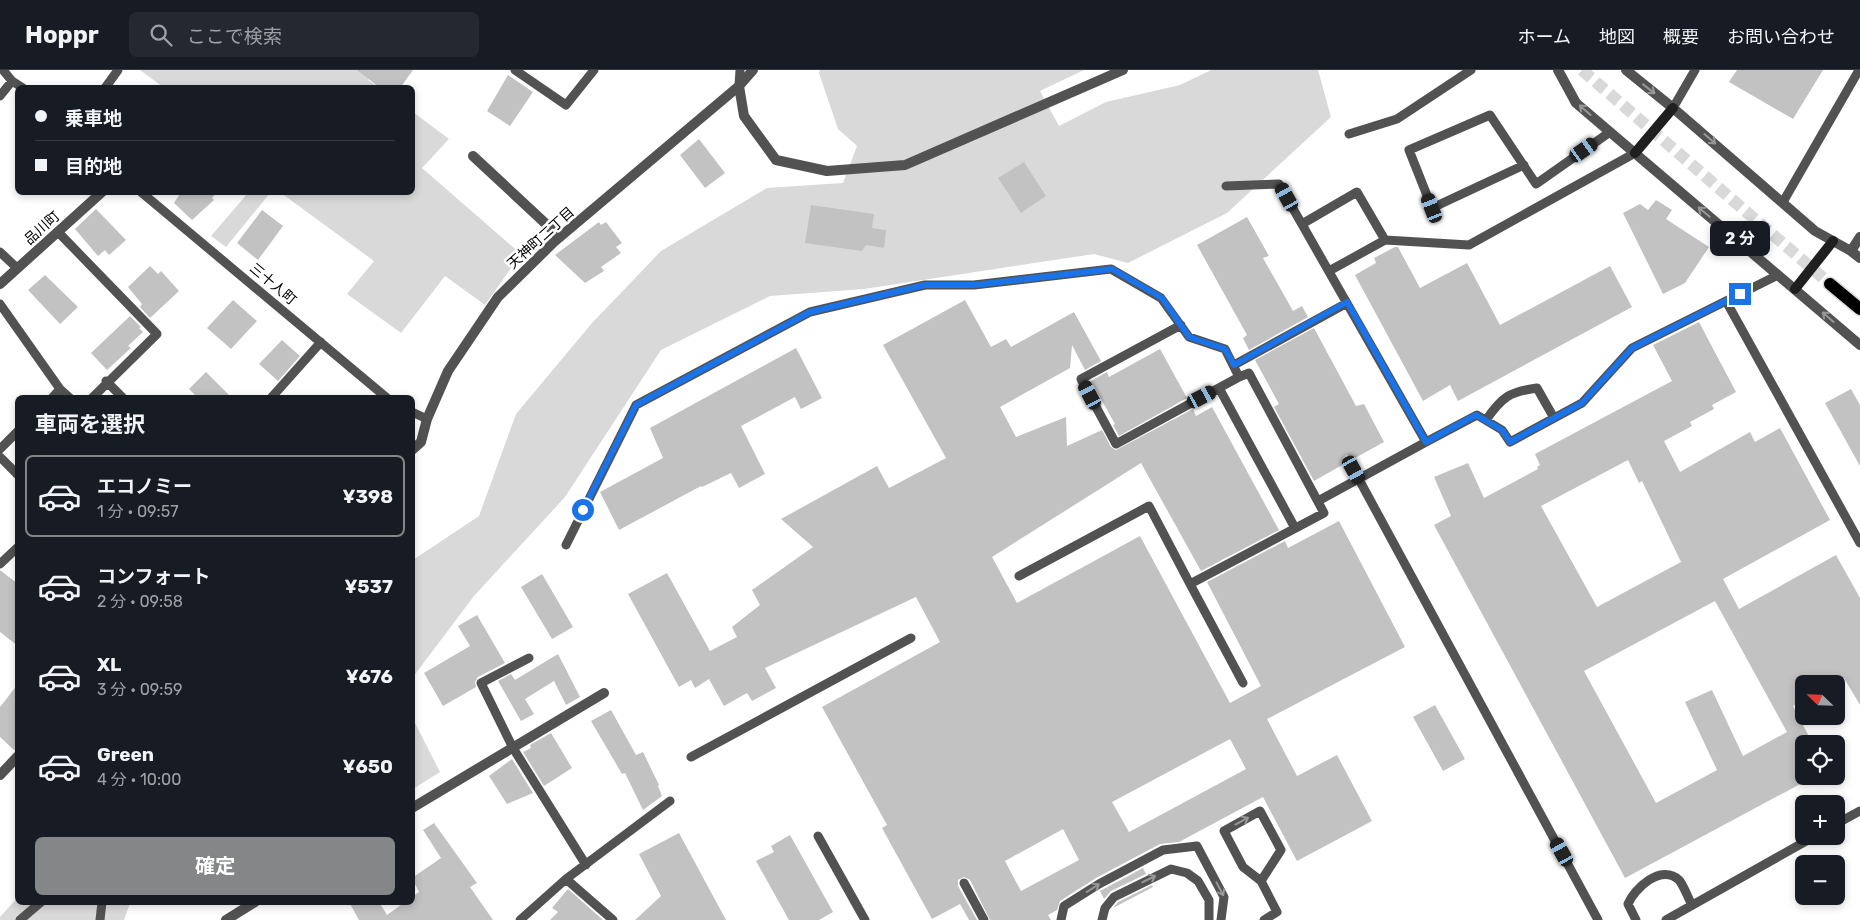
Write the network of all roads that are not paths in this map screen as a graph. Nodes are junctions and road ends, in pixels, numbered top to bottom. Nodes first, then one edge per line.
1 (3, 70) edge
2 (118, 70) edge
3 (515, 70) edge
4 (594, 70) edge
5 (740, 70) edge
6 (753, 70) edge
7 (1123, 70) edge
8 (1471, 70) edge
9 (1558, 70) edge
10 (1626, 70) edge
11 (1695, 70) edge
12 (1859, 70) edge
13 (12, 81) junction
14 (18, 85) edge
15 (107, 85) edge
16 (739, 86) junction
17 (0, 96) edge
18 (1673, 108) junction
19 (1610, 132) junction
20 (1349, 134) dead end
21 (1635, 153) junction
22 (473, 156) dead end
23 (1524, 165) junction
24 (1226, 186) dead end
25 (99, 195) edge
26 (145, 195) edge
27 (1783, 202) junction
28 (1302, 224) junction
29 (58, 232) junction
30 (1860, 236) edge
31 (560, 237) junction
32 (1385, 240) junction
33 (1833, 241) junction
34 (1851, 251) junction
35 (0, 252) edge
36 (1860, 258) edge
37 (17, 268) junction
38 (1329, 271) junction
39 (1778, 275) junction
40 (0, 284) edge
41 (1830, 284) tunnel mouth
42 (1795, 289) junction
43 (1726, 301) junction
44 (1347, 302) junction
45 (0, 304) edge
46 (1860, 309) edge
47 (1181, 325) junction
48 (320, 342) junction
49 (1860, 346) edge
50 (1234, 365) junction
51 (1239, 377) junction
52 (106, 382) junction
53 (1219, 388) junction
54 (60, 389) junction
55 (55, 395) edge
56 (67, 395) edge
57 (95, 395) edge
58 (120, 395) edge
59 (274, 395) edge
60 (383, 395) edge
61 (415, 414) edge
62 (1554, 418) junction
63 (426, 419) junction
64 (1486, 420) junction
65 (15, 435) edge
66 (1426, 442) junction
67 (415, 447) edge
68 (0, 449) edge
69 (0, 457) edge
70 (1349, 461) dead end
71 (15, 472) edge
72 (1359, 479) junction
73 (1318, 501) junction
74 (1295, 528) junction
75 (1860, 543) edge
76 (566, 545) dead end
77 (15, 550) edge
78 (0, 564) edge
79 (1019, 576) dead end
80 (1190, 584) junction
81 (911, 638) dead end
82 (529, 658) dead end
83 (1243, 683) dead end
84 (604, 693) dead end
85 (513, 748) junction
86 (692, 757) dead end
87 (15, 759) edge
88 (0, 776) edge
89 (670, 801) dead end
90 (415, 806) edge
91 (1860, 811) edge
92 (1845, 819) edge
93 (818, 836) dead end
94 (1799, 845) edge
95 (586, 865) junction
96 (566, 880) junction
97 (1261, 881) junction
98 (964, 883) dead end
99 (38, 905) edge
100 (102, 905) edge
101 (250, 905) edge
102 (1692, 905) junction
103 (20, 920) edge
104 (100, 920) edge
105 (226, 920) edge
106 (520, 920) edge
107 (613, 920) edge
108 (865, 920) edge
109 (984, 920) edge
110 (1061, 920) edge
111 (1102, 920) edge
112 (1209, 920) edge
113 (1221, 920) edge
114 (1264, 920) edge
115 (1598, 920) edge
116 (1636, 920) edge
117 (1666, 920) edge

1 - 13 lane
2 - 15 lane
3 - 4 lane
5 - 16 lane
6 - 16 street, 天神町二丁目
7 - 16 street
8 - 20 lane
19 -> 9 street
10 -> 18 street
11 - 18 lane
12 - 27 lane
13 - 14 lane
13 - 17 lane
16 - 31 street, 天神町二丁目
18 - 21 street
18 -> 27 street
19 - 21 street
19 - 23 lane
21 - 32 lane
39 -> 21 street
22 - 31 street
23 - 23 lane
24 - 28 lane
25 - 29 street, 品川町
26 - 48 lane, 三十人町
27 - 33 street
28 - 32 lane
28 - 38 lane
29 - 37 street, 品川町
29 - 52 lane
30 - 34 street
31 - 63 street, 天神町二丁目
32 - 38 lane
33 - 34 street
33 - 42 street
34 - 36 street
35 - 37 lane
37 - 40 street, 品川町
38 - 44 lane
39 - 42 street
39 - 43 lane
41 - 46 main road
49 -> 42 street
43 - 62 lane
43 - 75 lane
44 - 50 lane
44 - 66 lane
45 - 54 lane
47 - 50 lane
47 - 53 lane
47 - 76 lane
48 - 59 lane
48 - 60 lane, 三十人町
50 - 51 lane
51 - 53 lane
51 - 73 lane
52 - 57 lane
52 - 58 lane
53 - 74 lane
54 - 55 lane
54 - 56 lane
61 - 63 lane
62 - 64 lane
62 - 64 lane
63 - 67 street, 天神町二丁目
64 - 66 lane
65 - 68 lane
66 - 72 lane
69 - 71 lane
70 - 72 lane
72 - 73 lane
72 - 115 lane
73 - 74 lane
74 - 80 lane
77 - 78 lane
79 - 80 lane
80 - 83 lane
81 - 86 lane
82 - 85 lane
84 - 85 street
85 - 90 street
85 - 95 lane
87 - 88 street
89 - 95 lane
91 - 92 lane
93 - 108 lane
94 - 102 lane
95 - 96 lane
96 - 106 lane
96 - 107 lane
97 -> 97 lane
97 - 114 lane
98 - 109 lane
99 - 103 lane
100 - 104 lane
101 - 105 street
102 - 116 lane
102 - 117 lane
110 -> 113 lane
111 -> 112 lane

